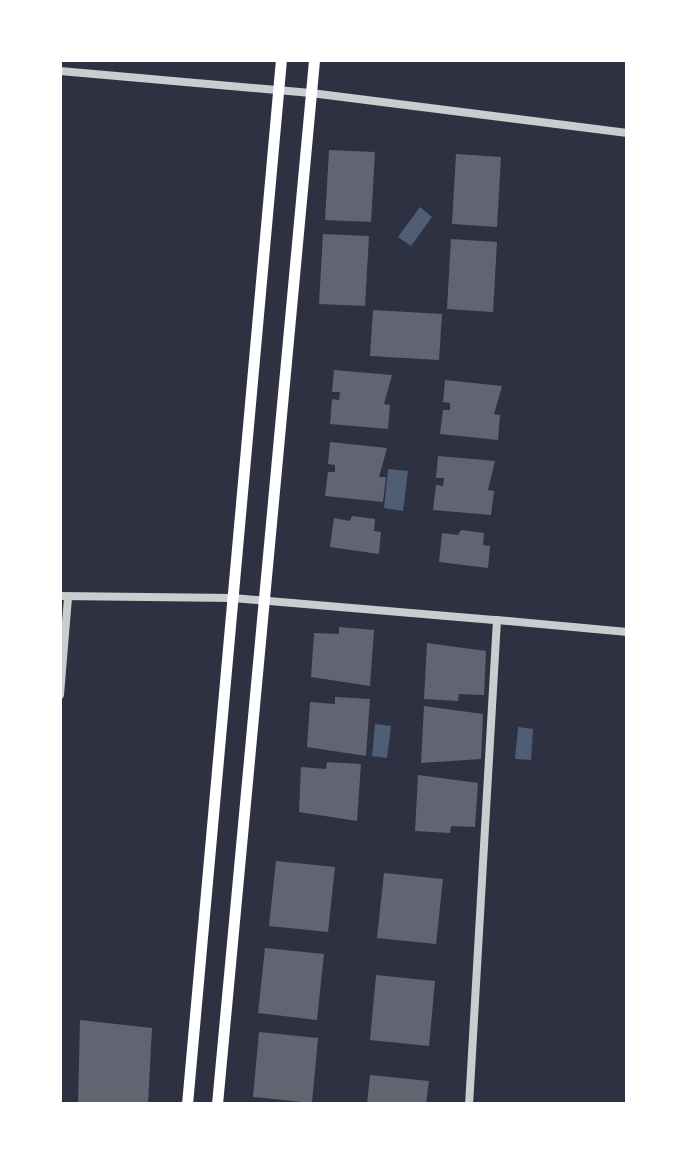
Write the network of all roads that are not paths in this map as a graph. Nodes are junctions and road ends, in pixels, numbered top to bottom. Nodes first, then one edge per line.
1 (281, 60) edge
2 (314, 60) edge
3 (60, 71) edge
4 (278, 90) junction
5 (311, 93) junction
6 (627, 133) edge
7 (64, 596) edge
8 (233, 598) junction
9 (264, 603) junction
10 (497, 620) junction
11 (627, 632) edge
12 (60, 695) edge
13 (187, 1104) edge
14 (217, 1104) edge
15 (469, 1104) edge

1 - 4 main road
2 - 5 main road
3 - 4 street
4 - 5 street
4 - 8 main road
5 - 6 street
5 - 9 main road
7 - 8 street
7 - 12 street
8 - 9 street
8 - 13 main road
9 - 10 street
9 - 14 main road
10 - 11 street
10 - 15 street

